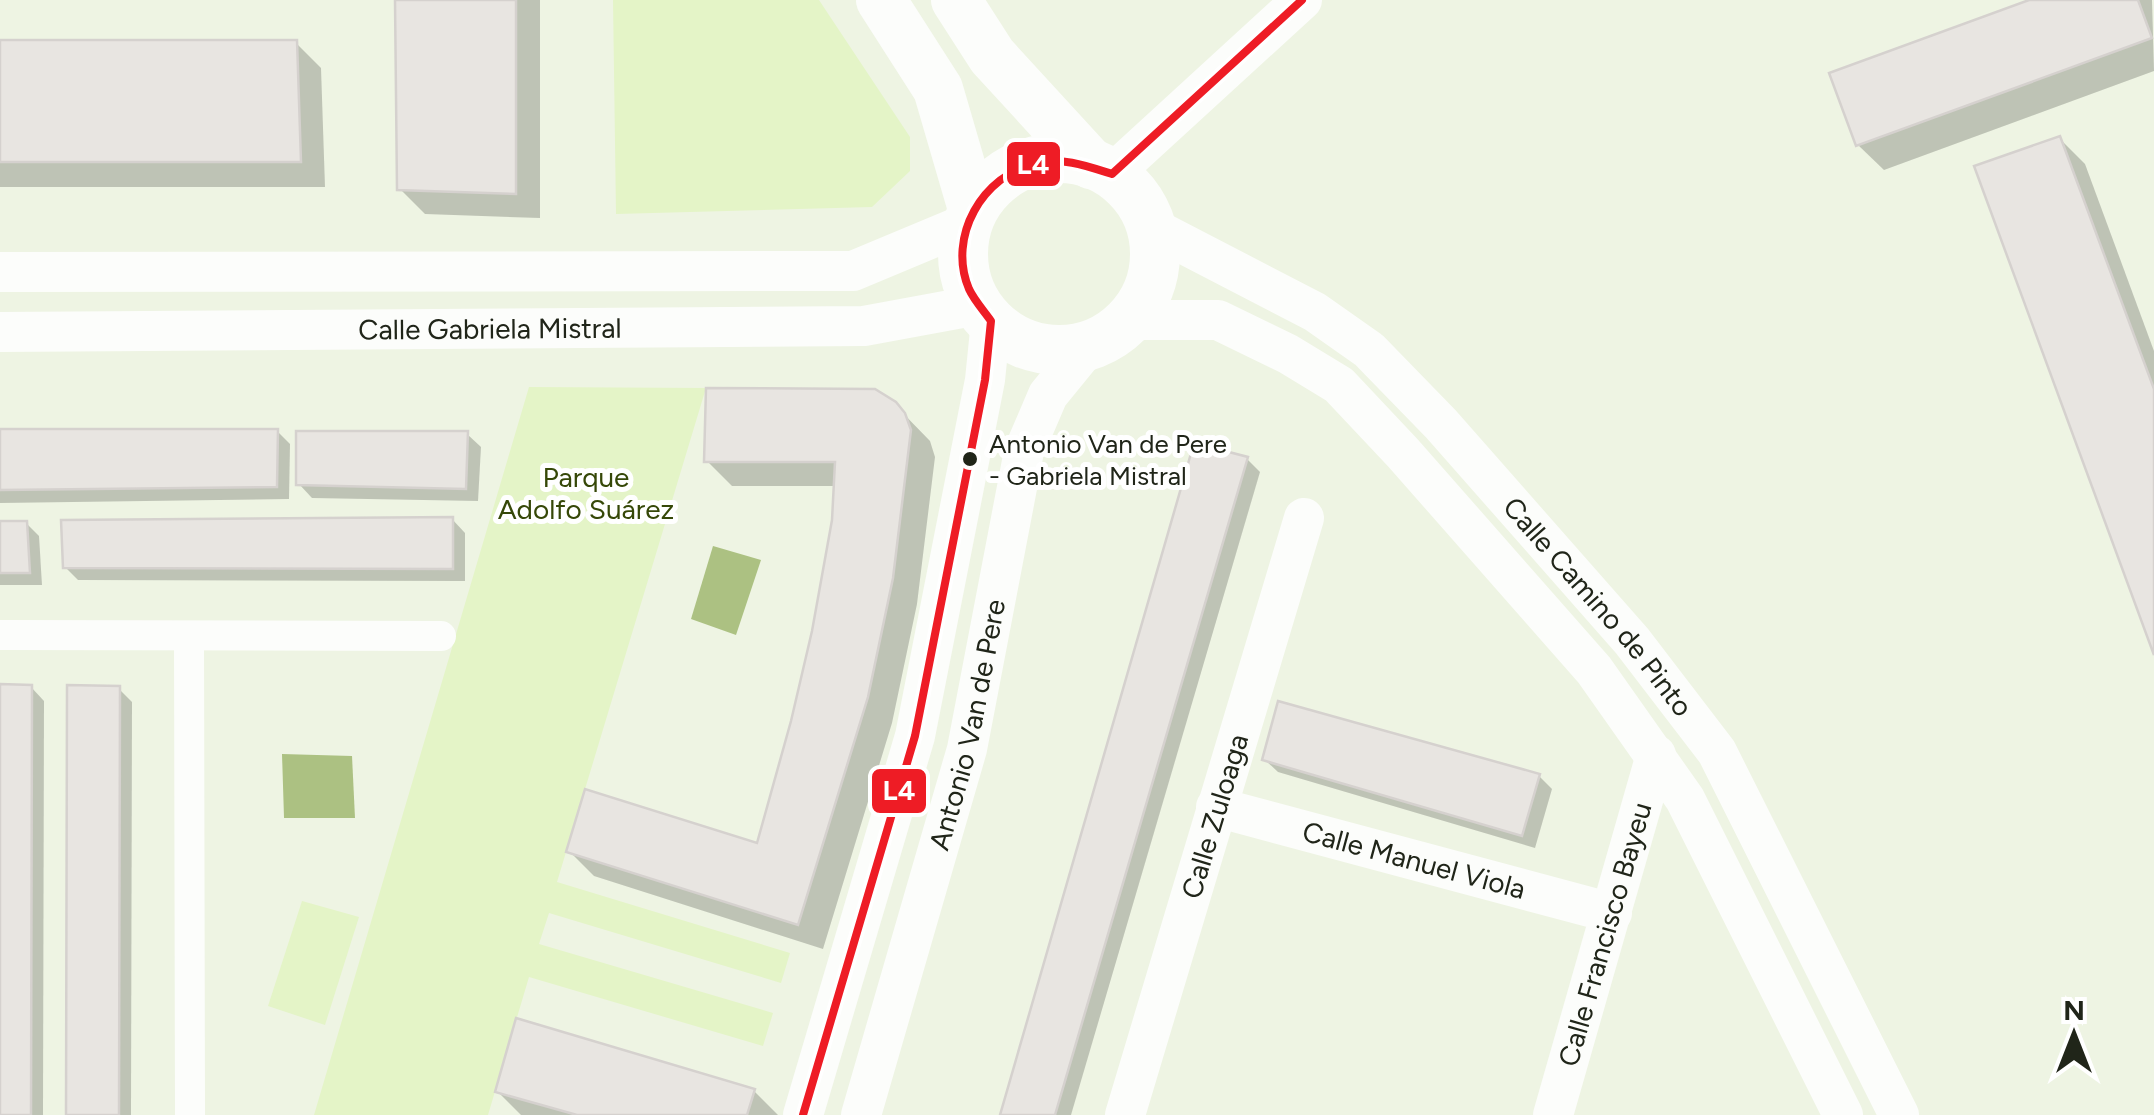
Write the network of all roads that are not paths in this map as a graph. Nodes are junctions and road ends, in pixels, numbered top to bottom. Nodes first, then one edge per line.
1 (880, 0) edge
2 (956, 0) edge
3 (1302, 0) edge
4 (1102, 169) junction
5 (971, 216) junction
6 (1151, 227) junction
7 (0, 272) edge
8 (984, 313) junction
9 (0, 332) edge
10 (1108, 333) junction
11 (1304, 518) dead end
12 (0, 635) edge
13 (189, 636) junction
14 (441, 636) dead end
15 (1656, 755) junction
16 (1216, 807) junction
17 (1612, 914) junction
18 (190, 1115) edge
19 (802, 1115) edge
20 (862, 1115) edge
21 (1126, 1115) edge
22 (1554, 1115) edge
23 (1843, 1115) edge
24 (1899, 1115) edge

1 - 5 street
2 - 4 street
3 - 4 street
4 - 5 street
4 - 6 street
5 - 7 street, Calle Gabriela Mistral
5 - 8 street
6 - 10 street
6 - 24 street, Calle Camino de Pinto
8 - 9 street, Calle Gabriela Mistral
8 - 10 street
8 - 19 street, Antonio Van de Pere
10 - 15 street, Calle Camino de Pinto
10 - 20 street, Antonio Van de Pere
11 - 16 street, Calle Zuloaga
12 - 13 street
13 - 14 street
13 - 18 street
15 - 17 street, Calle Francisco Bayeu
15 - 23 street, Calle Camino de Pinto
16 - 17 street, Calle Manuel Viola
16 - 21 street, Calle Zuloaga
17 - 22 street, Calle Francisco Bayeu

